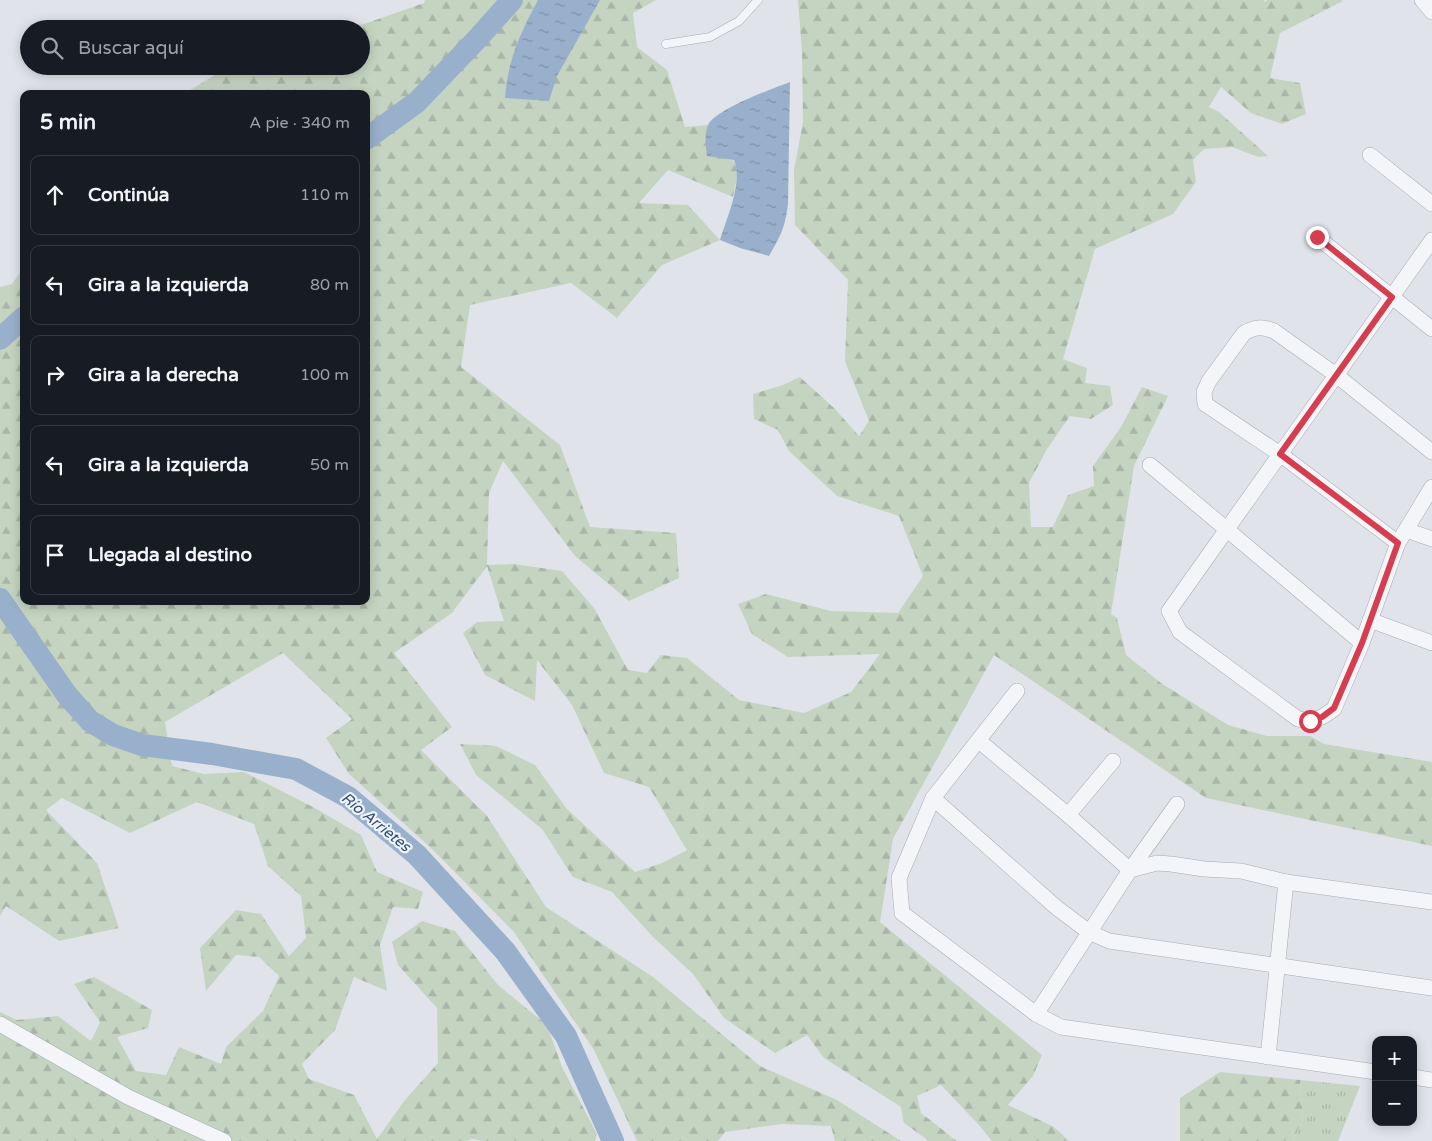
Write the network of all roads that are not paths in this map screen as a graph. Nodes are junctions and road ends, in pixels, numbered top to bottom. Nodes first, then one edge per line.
1 (758, 0) edge
2 (1422, 0) edge
3 (1432, 12) edge
4 (666, 44) dead end
5 (1370, 155) dead end
6 (1432, 204) edge
7 (1317, 237) dead end
8 (1432, 240) edge
9 (1392, 297) junction
10 (1432, 329) edge
11 (1336, 375) junction
12 (1432, 452) edge
13 (1280, 454) junction
14 (1150, 465) dead end
15 (1432, 487) edge
16 (1226, 529) junction
17 (1406, 530) junction
18 (1432, 539) edge
19 (1398, 543) junction
20 (1370, 620) junction
21 (1362, 643) junction
22 (1432, 643) edge
23 (1017, 691) dead end
24 (979, 741) junction
25 (1113, 761) dead end
26 (934, 798) junction
27 (1177, 804) dead end
28 (1068, 815) junction
29 (1130, 870) junction
30 (1286, 882) junction
31 (1432, 902) edge
32 (1090, 933) junction
33 (1277, 966) junction
34 (1432, 988) edge
35 (1036, 1014) junction
36 (0, 1024) edge
37 (1268, 1057) junction
38 (1372, 1071) edge
39 (1417, 1078) edge
40 (1432, 1080) edge
41 (224, 1141) edge

1 - 4 lane
2 - 3 street
5 - 6 street
7 - 9 street
8 - 9 street
9 - 10 street
9 - 11 street
11 - 12 street
11 - 13 street
11 - 13 street
13 - 16 street
13 - 19 street
14 - 16 street
15 - 17 street
16 - 21 street
16 - 21 street
17 - 18 street
17 - 19 street
19 - 20 street
20 - 21 street
20 - 22 street
23 - 24 street
24 - 26 street
24 - 28 street
25 - 28 street
26 - 32 street
26 - 35 street
27 - 29 street
28 - 29 street
29 - 30 street
29 - 32 street
30 - 31 street
30 - 33 street
32 - 33 street
32 - 35 street
33 - 34 street
33 - 37 street
35 - 37 street
36 - 41 street
37 - 38 street
39 - 40 street

